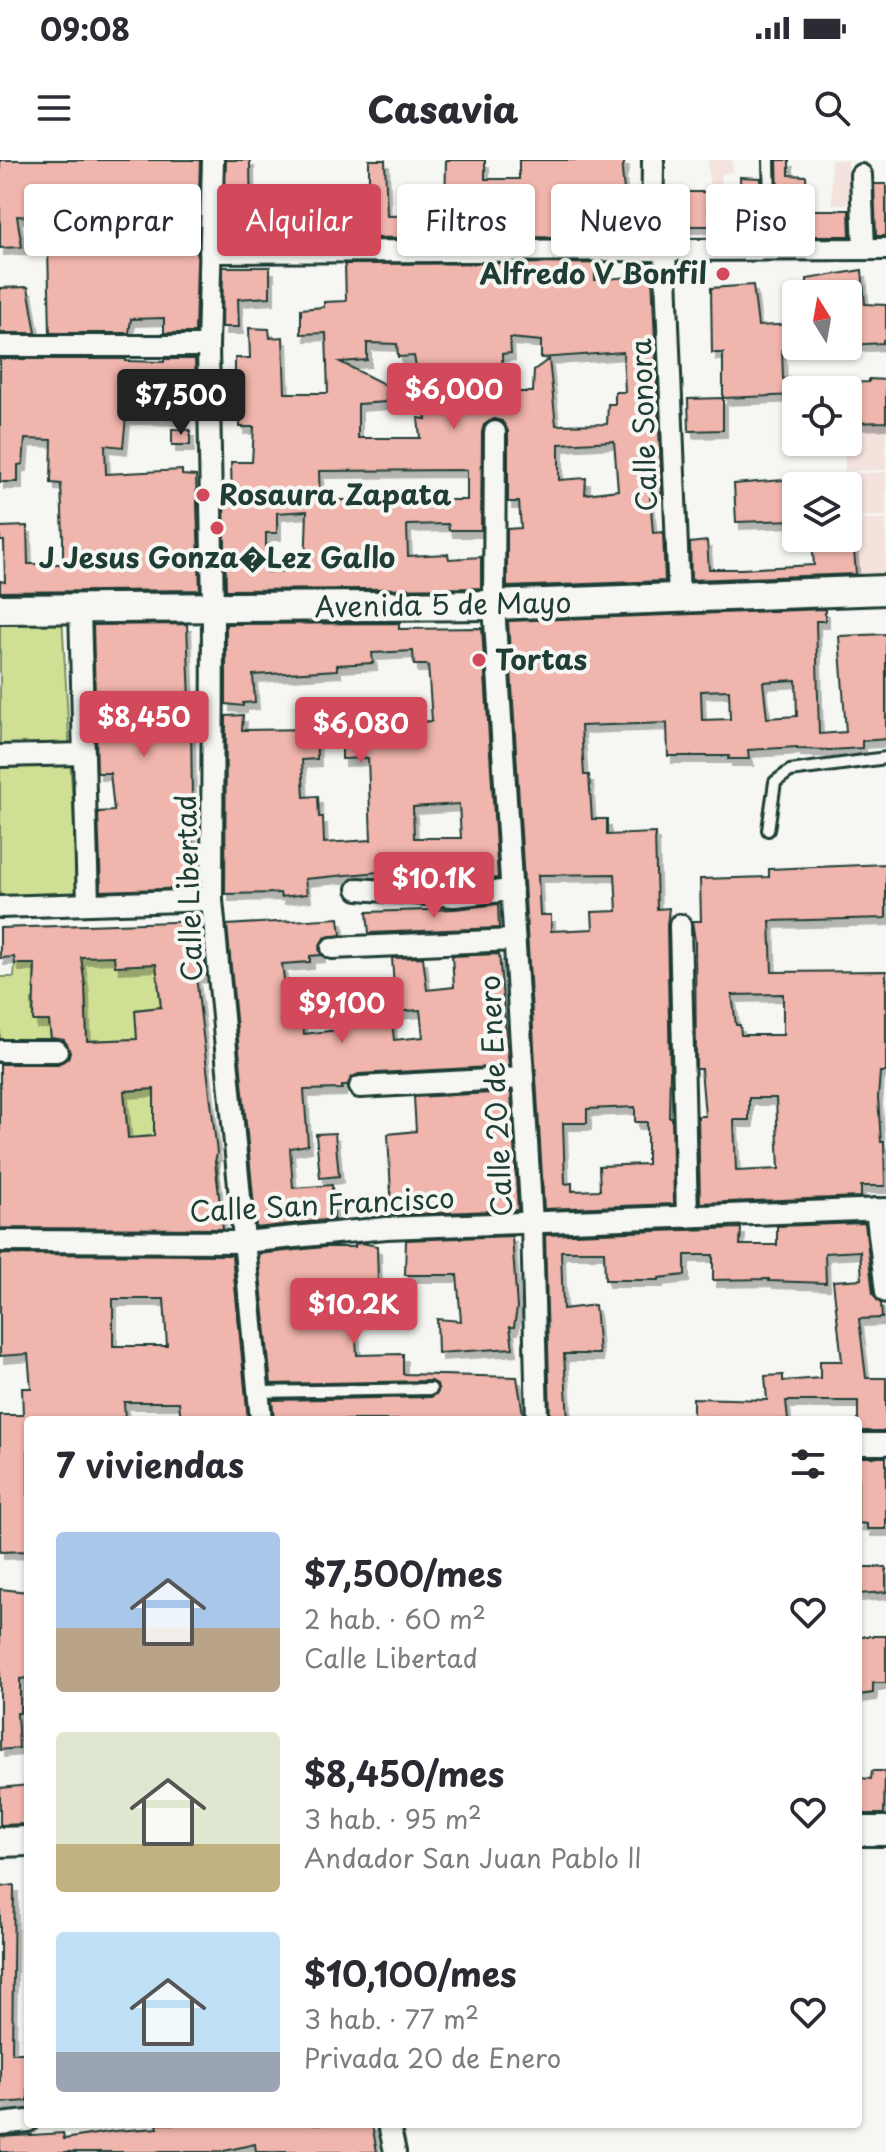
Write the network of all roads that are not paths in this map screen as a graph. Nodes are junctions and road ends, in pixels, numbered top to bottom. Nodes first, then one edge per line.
1 (213, 160) edge
2 (653, 160) edge
3 (769, 160) edge
4 (861, 175) dead end
5 (655, 184) edge
6 (770, 184) edge
7 (864, 249) junction
8 (886, 249) edge
9 (551, 250) edge
10 (815, 250) edge
11 (210, 252) junction
12 (659, 256) edge
13 (0, 346) edge
14 (208, 346) junction
15 (495, 432) dead end
16 (886, 590) edge
17 (679, 598) junction
18 (494, 605) junction
19 (0, 609) edge
20 (80, 609) junction
21 (213, 609) junction
22 (84, 754) junction
23 (0, 756) edge
24 (886, 758) edge
25 (768, 830) dead end
26 (358, 889) dead end
27 (512, 890) junction
28 (212, 900) junction
29 (88, 904) junction
30 (0, 907) edge
31 (680, 925) dead end
32 (514, 940) junction
33 (332, 948) dead end
34 (0, 1051) edge
35 (57, 1051) dead end
36 (523, 1078) junction
37 (360, 1087) dead end
38 (881, 1209) edge
39 (687, 1217) junction
40 (532, 1223) junction
41 (0, 1241) edge
42 (244, 1242) junction
43 (886, 1292) edge
44 (431, 1389) dead end
45 (258, 1392) junction
46 (261, 1416) edge
47 (537, 1416) edge
48 (862, 1444) edge
49 (886, 1444) edge
50 (862, 1831) edge
51 (886, 1831) edge
52 (24, 1841) edge
53 (0, 1842) edge
54 (24, 2121) edge
55 (0, 2124) edge
56 (390, 2128) edge
57 (395, 2152) edge

1 - 11 street, Calle Libertad
2 - 5 street, Calle Sonora
3 - 6 lane
4 - 7 street
7 - 8 street
7 - 10 street
9 - 11 street
11 - 14 street, Calle Libertad
12 - 17 street, Calle Sonora
13 - 14 street
14 - 21 street, Calle Libertad
15 - 18 street, Calle 20 de Enero
16 - 17 main road, Avenida 5 de Mayo
17 - 18 main road, Avenida 5 de Mayo
18 - 21 main road, Avenida 5 de Mayo
18 - 27 street, Calle 20 de Enero
19 - 20 main road, Avenida 5 de Mayo
20 - 21 main road, Avenida 5 de Mayo
20 - 22 street
21 - 28 street, Calle Libertad
22 - 23 street
22 - 29 street
24 - 25 lane
26 - 27 street
27 - 32 street, Calle 20 de Enero
28 - 29 street
28 - 42 street, Calle Libertad
29 - 30 street
31 - 39 street
32 - 33 street
32 - 36 street, Calle 20 de Enero
34 - 35 street
36 - 37 street
36 - 40 street, Calle 20 de Enero
38 - 39 street, Calle San Francisco
38 - 43 street
39 - 40 street, Calle San Francisco
40 - 42 street, Calle San Francisco
40 - 47 street, Calle 20 de Enero
41 - 42 street, Calle San Francisco
42 - 45 street, Calle Libertad
44 - 45 lane
45 - 46 street, Calle Libertad
48 - 49 street
50 - 51 main road
52 - 53 main road
54 - 55 street
56 - 57 street

